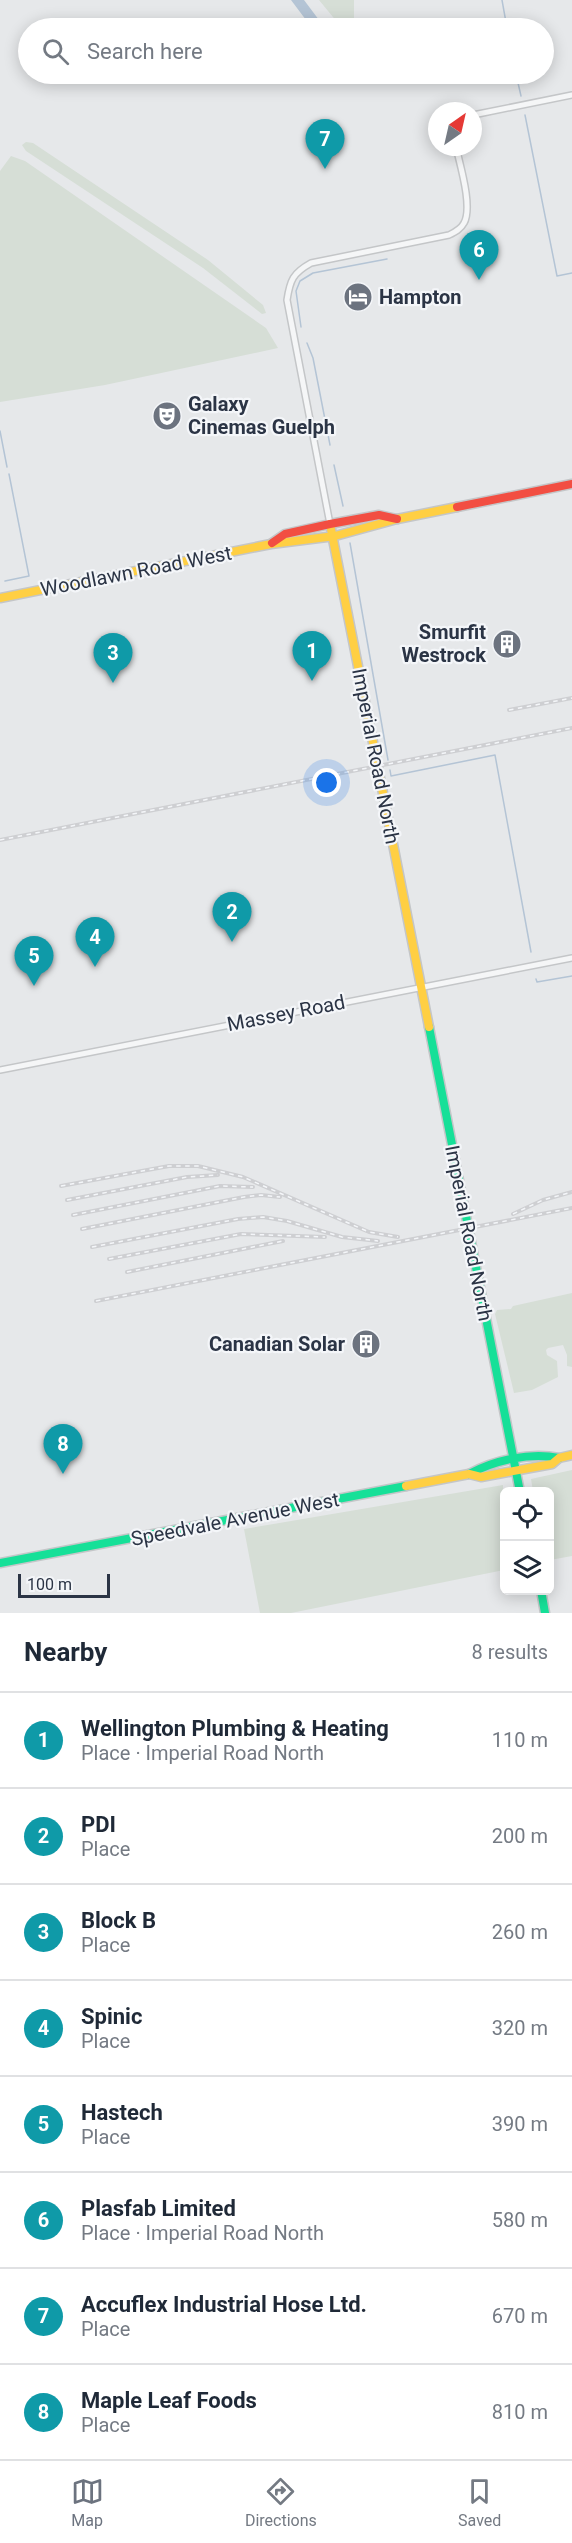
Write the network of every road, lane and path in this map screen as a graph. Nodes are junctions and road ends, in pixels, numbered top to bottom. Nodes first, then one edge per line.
1 (572, 95) edge
2 (482, 113) edge
3 (458, 156) edge
4 (572, 484) edge
5 (397, 519) junction
6 (330, 524) junction
7 (332, 535) junction
8 (271, 544) junction
9 (0, 598) edge
10 (572, 958) edge
11 (422, 986) junction
12 (0, 1071) edge
13 (572, 1455) edge
14 (560, 1458) junction
15 (513, 1460) junction
16 (516, 1471) junction
17 (469, 1474) junction
18 (519, 1487) edge
19 (0, 1563) edge
20 (542, 1595) edge
21 (545, 1613) edge

1 - 2 street
3 - 6 street, Imperial Road North
4 - 5 main road, Woodlawn Road West
5 - 6 main road, Woodlawn Road West
5 - 7 main road, Woodlawn Road West
6 - 7 main road, Imperial Road North
6 - 8 main road, Woodlawn Road West
7 - 8 main road, Woodlawn Road West
7 - 11 main road, Imperial Road North
8 - 9 main road, Woodlawn Road West
10 - 11 street, Massey Road
11 - 12 street, Massey Road
11 - 15 main road, Imperial Road North
13 - 14 main road, Speedvale Avenue West
14 - 15 main road, Speedvale Avenue West
14 - 16 main road, Speedvale Avenue West
15 - 16 main road, Imperial Road North
15 - 17 main road, Speedvale Avenue West
16 - 17 main road, Speedvale Avenue West
16 - 18 main road, Imperial Road North
17 - 19 main road, Speedvale Avenue West
20 - 21 main road

